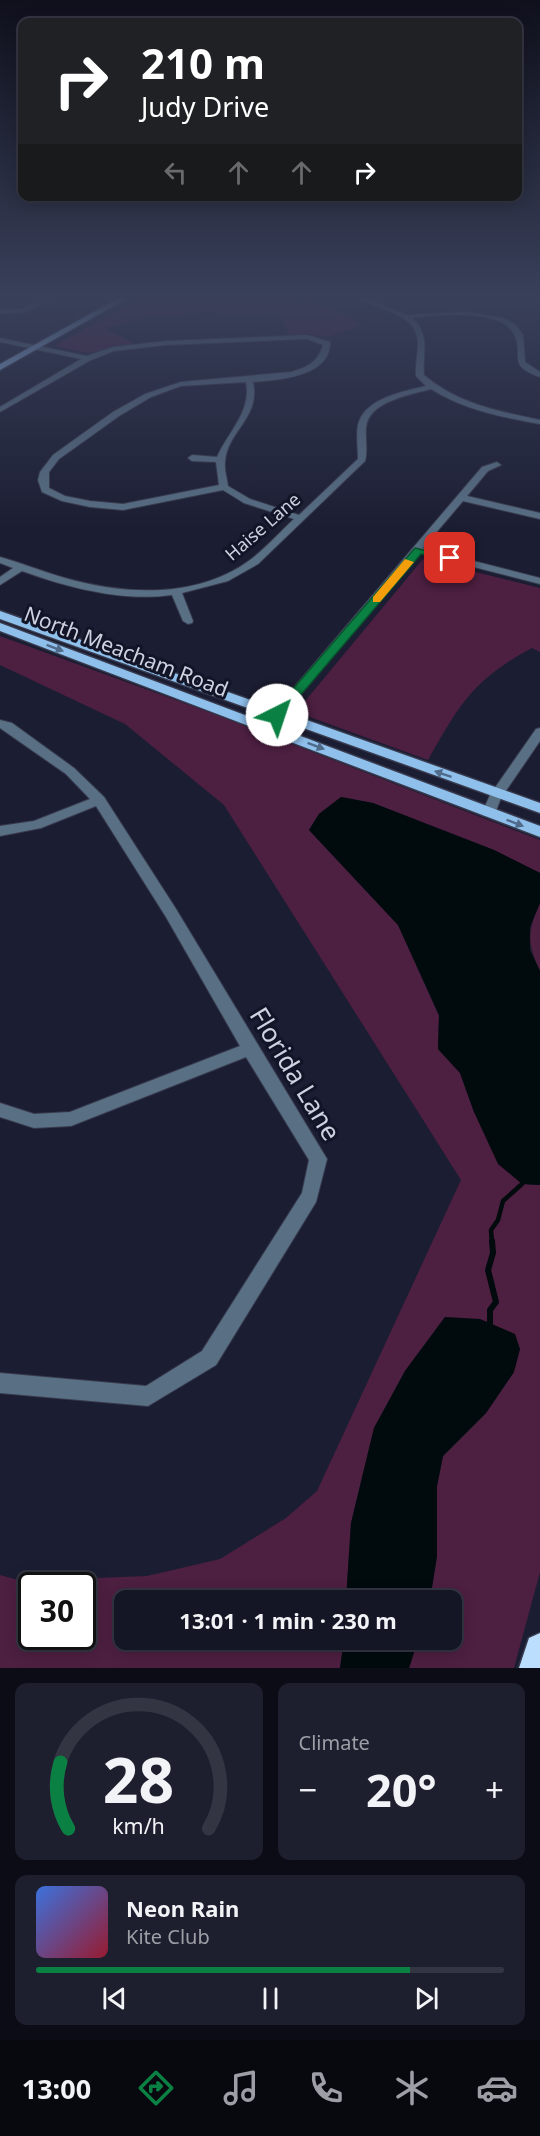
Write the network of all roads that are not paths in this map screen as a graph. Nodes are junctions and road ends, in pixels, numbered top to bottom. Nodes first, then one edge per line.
1 (56, 377) edge
2 (279, 377) edge
3 (421, 377) edge
4 (249, 379) junction
5 (430, 387) junction
6 (0, 410) edge
7 (540, 422) edge
8 (192, 458) dead end
9 (220, 460) junction
10 (496, 465) dead end
11 (224, 487) junction
12 (462, 498) junction
13 (540, 516) edge
14 (300, 518) junction
15 (419, 550) junction
16 (0, 560) edge
17 (20, 568) junction
18 (540, 581) edge
19 (0, 582) edge
20 (177, 593) junction
21 (0, 615) edge
22 (188, 621) dead end
23 (0, 627) edge
24 (277, 715) junction
25 (0, 724) edge
26 (266, 728) junction
27 (540, 732) edge
28 (498, 793) junction
29 (99, 800) junction
30 (540, 808) edge
31 (489, 813) junction
32 (0, 831) edge
33 (540, 832) edge
34 (250, 1049) junction
35 (0, 1110) edge
36 (0, 1383) edge
37 (540, 1649) edge
38 (535, 1668) edge

1 - 6 street
2 - 4 street
3 - 5 street
4 - 9 street
4 - 11 street
5 - 7 street
5 - 14 street, Haise Lane
8 - 9 street
9 - 11 street
10 - 12 street
11 - 14 street
12 - 13 street
12 - 15 street
14 - 20 street, Haise Lane
15 - 18 street
15 - 24 street
16 - 17 street, Haise Lane
17 - 19 street
17 - 20 street, Haise Lane
20 - 22 street
21 - 24 main road, North Meacham Road
23 -> 26 main road, North Meacham Road
24 - 26 street
28 -> 24 main road, North Meacham Road
25 - 29 street, Florida Lane
26 -> 31 main road, North Meacham Road
27 - 28 street
28 - 30 main road, North Meacham Road
28 - 31 street
29 - 32 street
29 - 34 street, Florida Lane
31 -> 33 main road, North Meacham Road
34 - 35 street
34 - 36 street, Florida Lane
37 - 38 highway

